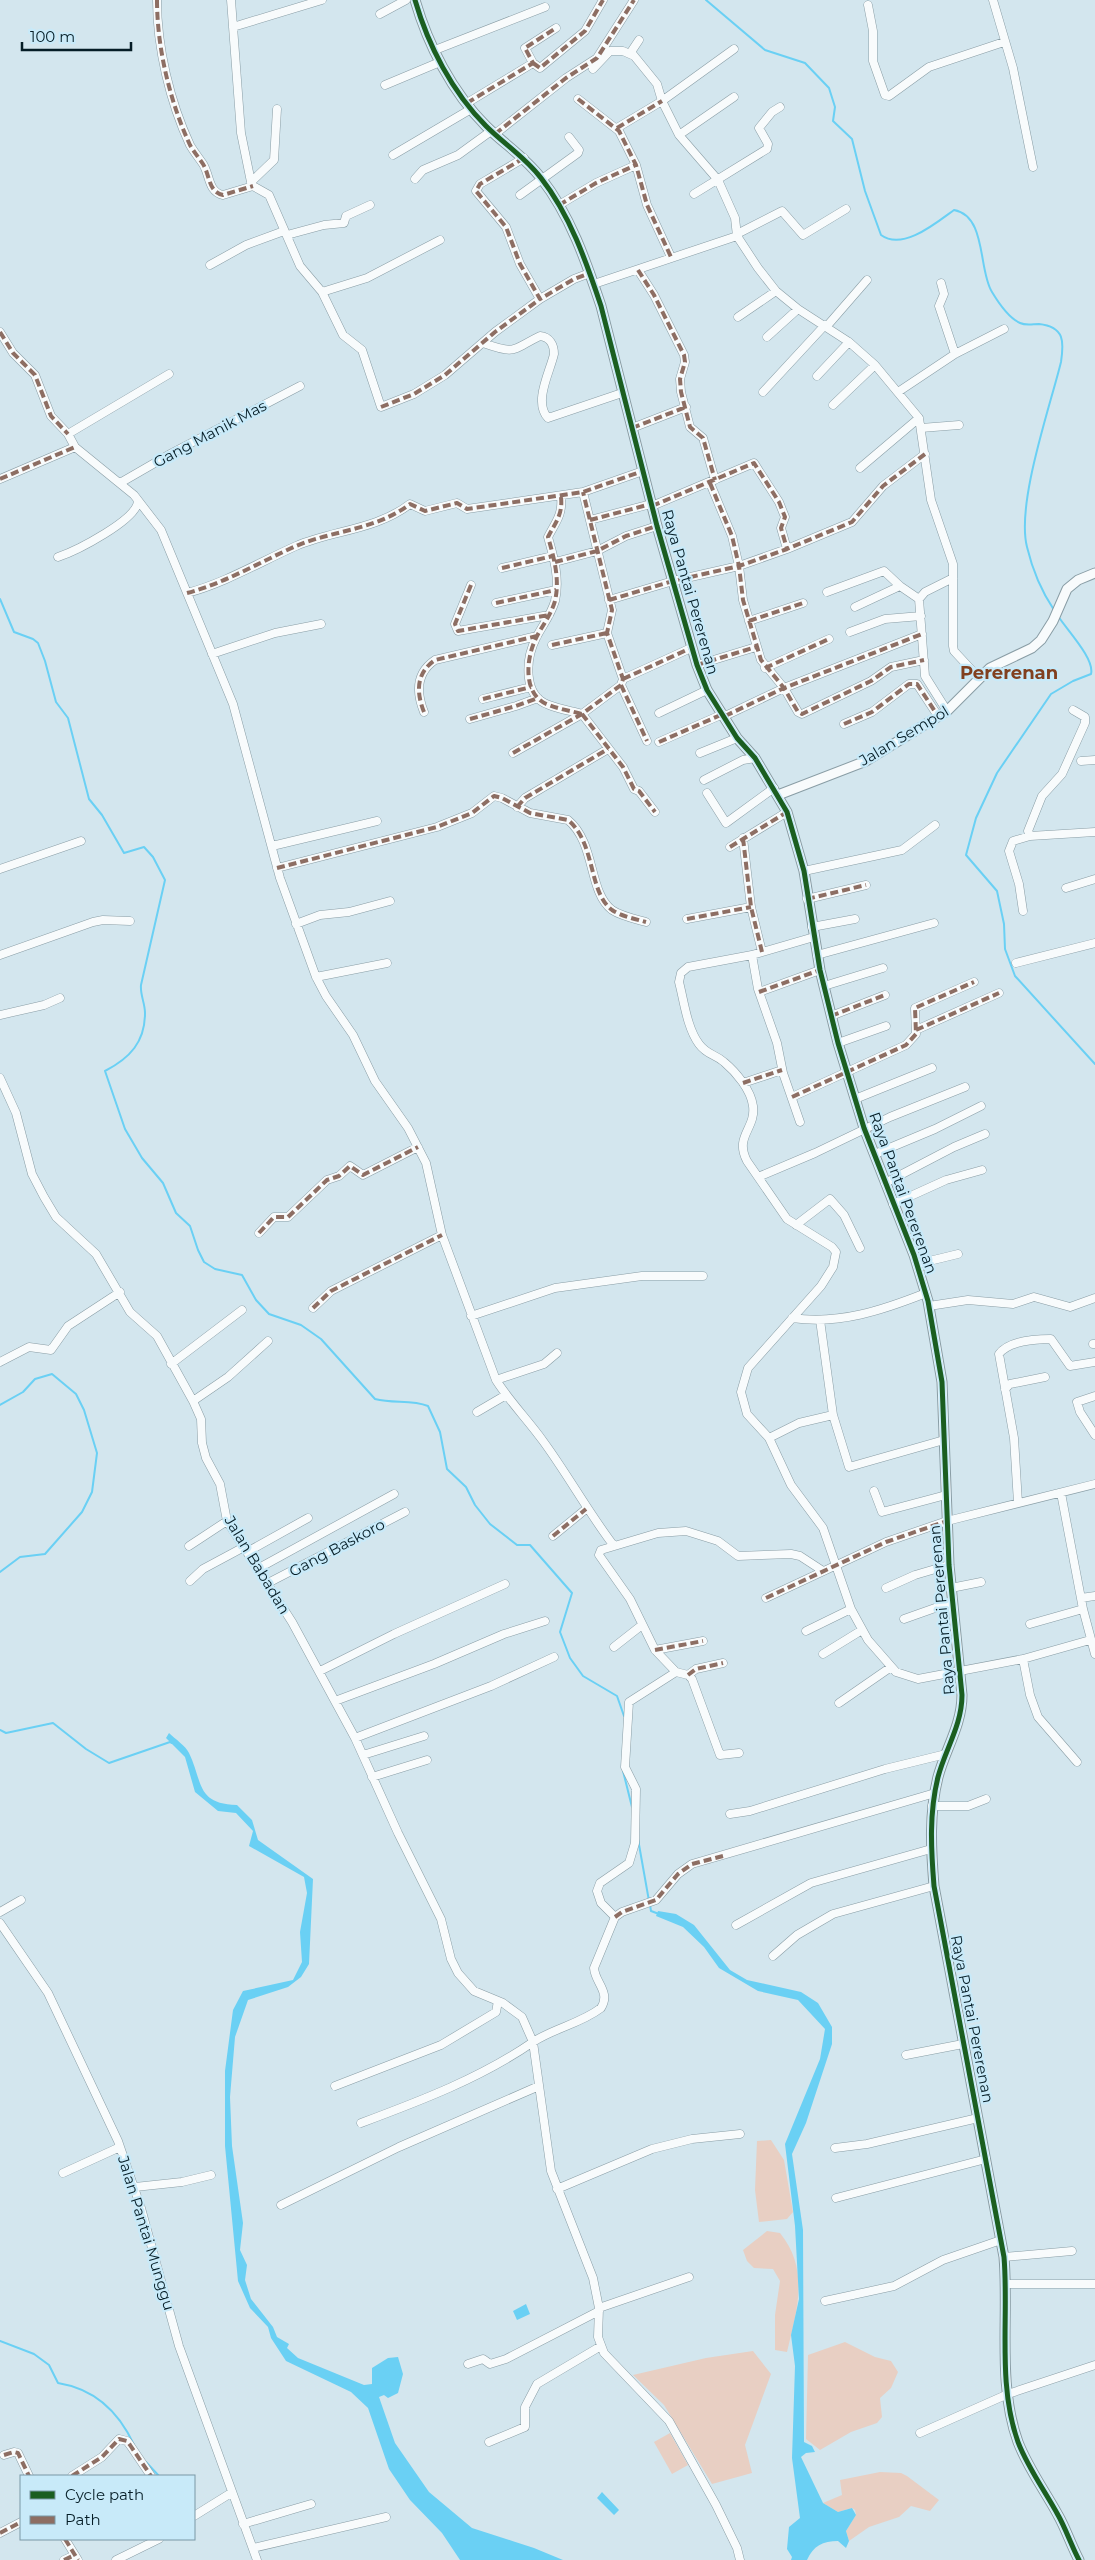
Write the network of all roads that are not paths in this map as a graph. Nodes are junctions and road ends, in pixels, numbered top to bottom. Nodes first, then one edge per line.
1 (157, 0) edge
2 (231, 0) edge
3 (322, 0) edge
4 (406, 0) edge
5 (415, 0) edge
6 (603, 0) edge
7 (634, 0) edge
8 (993, 0) edge
9 (868, 5) dead end
10 (545, 7) dead end
11 (380, 14) dead end
12 (232, 27) junction
13 (556, 28) dead end
14 (639, 40) dead end
15 (1004, 42) junction
16 (734, 49) dead end
17 (435, 50) junction
18 (632, 55) junction
19 (440, 62) junction
20 (533, 62) junction
21 (593, 69) dead end
22 (385, 84) dead end
23 (734, 97) dead end
24 (578, 99) dead end
25 (662, 101) junction
26 (469, 106) junction
27 (780, 107) dead end
28 (277, 109) dead end
29 (617, 128) junction
30 (493, 132) junction
31 (679, 134) junction
32 (570, 137) dead end
33 (393, 155) dead end
34 (524, 158) junction
35 (636, 165) junction
36 (1032, 167) dead end
37 (541, 178) junction
38 (415, 179) dead end
39 (718, 180) junction
40 (252, 184) junction
41 (694, 194) dead end
42 (520, 195) dead end
43 (370, 205) dead end
44 (559, 205) junction
45 (846, 209) dead end
46 (285, 233) junction
47 (737, 235) junction
48 (440, 240) dead end
49 (671, 257) junction
50 (210, 265) dead end
51 (638, 270) junction
52 (590, 273) junction
53 (867, 280) dead end
54 (941, 283) dead end
55 (594, 284) junction
56 (776, 291) junction
57 (322, 292) junction
58 (540, 299) junction
59 (798, 309) junction
60 (738, 317) dead end
61 (826, 326) junction
62 (1004, 329) dead end
63 (0, 332) edge
64 (767, 337) dead end
65 (849, 342) junction
66 (483, 343) junction
67 (956, 354) junction
68 (875, 365) junction
69 (169, 374) dead end
70 (817, 376) dead end
71 (300, 386) dead end
72 (763, 392) dead end
73 (898, 392) junction
74 (622, 393) junction
75 (833, 405) dead end
76 (686, 407) junction
77 (919, 418) junction
78 (959, 425) dead end
79 (632, 428) junction
80 (921, 428) junction
81 (68, 434) junction
82 (76, 447) junction
83 (925, 454) junction
84 (860, 468) dead end
85 (643, 471) junction
86 (0, 479) edge
87 (713, 482) junction
88 (120, 483) junction
89 (583, 492) junction
90 (561, 497) junction
91 (138, 501) junction
92 (652, 505) junction
93 (590, 520) junction
94 (657, 526) junction
95 (787, 549) junction
96 (597, 551) junction
97 (58, 557) dead end
98 (554, 559) junction
99 (739, 566) junction
100 (502, 568) dead end
101 (1095, 572) edge
102 (953, 578) junction
103 (673, 581) junction
104 (472, 585) dead end
105 (900, 586) junction
106 (556, 590) junction
107 (827, 592) dead end
108 (187, 593) junction
109 (919, 599) junction
110 (609, 600) junction
111 (496, 603) dead end
112 (804, 603) dead end
113 (855, 606) dead end
114 (549, 615) junction
115 (921, 616) junction
116 (749, 621) junction
117 (321, 624) dead end
118 (850, 632) dead end
119 (608, 633) junction
120 (922, 634) junction
121 (537, 636) junction
122 (829, 639) dead end
123 (552, 646) dead end
124 (756, 647) junction
125 (691, 648) junction
126 (212, 654) junction
127 (924, 660) junction
128 (696, 664) junction
129 (765, 668) junction
130 (980, 678) junction
131 (622, 682) junction
132 (531, 687) junction
133 (784, 688) junction
134 (707, 690) junction
135 (538, 698) junction
136 (483, 699) dead end
137 (947, 710) junction
138 (1073, 710) dead end
139 (424, 712) dead end
140 (582, 714) junction
141 (659, 714) dead end
142 (724, 715) junction
143 (938, 716) junction
144 (470, 719) dead end
145 (844, 724) dead end
146 (738, 738) junction
147 (647, 741) dead end
148 (659, 742) dead end
149 (608, 749) junction
150 (513, 753) dead end
151 (700, 753) dead end
152 (755, 758) junction
153 (1095, 760) edge
154 (1081, 761) dead end
155 (704, 780) dead end
156 (776, 792) junction
157 (707, 793) dead end
158 (516, 807) junction
159 (655, 812) dead end
160 (787, 812) junction
161 (377, 821) dead end
162 (935, 825) dead end
163 (1095, 832) edge
164 (1030, 836) junction
165 (743, 838) junction
166 (81, 841) dead end
167 (272, 846) junction
168 (730, 847) dead end
169 (277, 868) junction
170 (0, 869) edge
171 (804, 871) junction
172 (1095, 879) edge
173 (866, 885) dead end
174 (1066, 888) dead end
175 (807, 898) junction
176 (390, 901) dead end
177 (751, 908) junction
178 (1023, 911) dead end
179 (687, 919) dead end
180 (855, 919) dead end
181 (130, 921) dead end
182 (646, 922) dead end
183 (934, 923) dead end
184 (296, 924) junction
185 (812, 927) junction
186 (814, 937) junction
187 (1095, 943) edge
188 (762, 952) junction
189 (817, 954) junction
190 (0, 955) edge
191 (752, 955) junction
192 (387, 963) dead end
193 (1016, 963) dead end
194 (883, 968) dead end
195 (820, 970) junction
196 (316, 977) junction
197 (974, 982) dead end
198 (824, 986) junction
199 (759, 992) junction
200 (999, 993) dead end
201 (885, 995) dead end
202 (60, 998) dead end
203 (0, 1015) edge
204 (831, 1016) junction
205 (886, 1026) dead end
206 (916, 1030) junction
207 (838, 1043) junction
208 (932, 1068) dead end
209 (782, 1070) junction
210 (847, 1072) junction
211 (0, 1078) edge
212 (743, 1083) junction
213 (965, 1087) dead end
214 (792, 1097) junction
215 (855, 1099) junction
216 (981, 1106) dead end
217 (800, 1122) dead end
218 (864, 1128) junction
219 (985, 1134) dead end
220 (418, 1147) junction
221 (875, 1154) junction
222 (982, 1170) dead end
223 (758, 1177) junction
224 (886, 1183) junction
225 (893, 1204) junction
226 (796, 1225) junction
227 (259, 1233) dead end
228 (442, 1235) junction
229 (860, 1248) dead end
230 (958, 1254) dead end
231 (917, 1264) junction
232 (703, 1276) dead end
233 (120, 1292) junction
234 (926, 1293) junction
235 (1094, 1300) edge
236 (929, 1306) junction
237 (312, 1308) dead end
238 (242, 1310) dead end
239 (471, 1316) junction
240 (792, 1318) junction
241 (820, 1320) junction
242 (268, 1341) dead end
243 (557, 1353) dead end
244 (0, 1362) edge
245 (1095, 1362) edge
246 (171, 1364) junction
247 (1045, 1377) dead end
248 (496, 1380) junction
249 (1005, 1389) junction
250 (506, 1395) junction
251 (1095, 1396) edge
252 (193, 1401) junction
253 (478, 1412) dead end
254 (833, 1415) junction
255 (1094, 1432) edge
256 (769, 1438) junction
257 (944, 1440) junction
258 (1095, 1484) edge
259 (874, 1491) dead end
260 (1061, 1493) junction
261 (394, 1494) dead end
262 (946, 1495) junction
263 (1018, 1503) junction
264 (586, 1509) junction
265 (405, 1512) dead end
266 (308, 1518) dead end
267 (227, 1521) junction
268 (947, 1521) junction
269 (553, 1536) dead end
270 (189, 1546) dead end
271 (614, 1546) junction
272 (246, 1550) junction
273 (835, 1564) junction
274 (949, 1565) junction
275 (258, 1568) junction
276 (823, 1571) junction
277 (190, 1581) dead end
278 (981, 1582) dead end
279 (268, 1584) junction
280 (505, 1584) dead end
281 (886, 1588) dead end
282 (951, 1588) junction
283 (1095, 1596) edge
284 (766, 1598) dead end
285 (1081, 1598) junction
286 (952, 1602) junction
287 (851, 1609) junction
288 (1083, 1609) junction
289 (904, 1619) dead end
290 (545, 1621) dead end
291 (1030, 1624) dead end
292 (642, 1625) junction
293 (862, 1630) junction
294 (806, 1631) dead end
295 (703, 1640) dead end
296 (1090, 1640) junction
297 (614, 1647) dead end
298 (655, 1650) junction
299 (823, 1654) dead end
300 (1095, 1654) edge
301 (554, 1657) dead end
302 (1023, 1659) junction
303 (723, 1663) dead end
304 (891, 1667) junction
305 (320, 1671) junction
306 (961, 1671) junction
307 (676, 1672) junction
308 (688, 1674) junction
309 (336, 1701) junction
310 (840, 1703) dead end
311 (424, 1736) dead end
312 (356, 1738) junction
313 (740, 1753) dead end
314 (946, 1754) junction
315 (362, 1755) junction
316 (427, 1760) dead end
317 (1077, 1762) dead end
318 (372, 1777) junction
319 (935, 1793) junction
320 (986, 1799) dead end
321 (932, 1806) junction
322 (730, 1814) dead end
323 (931, 1849) junction
324 (934, 1886) junction
325 (21, 1900) dead end
326 (0, 1912) edge
327 (615, 1917) junction
328 (0, 1923) edge
329 (736, 1926) dead end
330 (773, 1956) dead end
331 (498, 2002) junction
332 (533, 2042) junction
333 (962, 2044) junction
334 (906, 2055) dead end
335 (335, 2086) dead end
336 (539, 2086) junction
337 (978, 2118) junction
338 (361, 2123) dead end
339 (740, 2134) dead end
340 (120, 2147) junction
341 (834, 2148) dead end
342 (986, 2158) junction
343 (63, 2173) dead end
344 (211, 2175) dead end
345 (135, 2188) junction
346 (557, 2188) junction
347 (836, 2198) dead end
348 (281, 2205) dead end
349 (1001, 2240) junction
350 (1072, 2250) dead end
351 (1004, 2257) junction
352 (689, 2277) dead end
353 (1006, 2284) junction
354 (1095, 2284) edge
355 (825, 2301) dead end
356 (599, 2309) junction
357 (601, 2346) junction
358 (468, 2364) dead end
359 (1095, 2366) edge
360 (1008, 2394) junction
361 (920, 2433) dead end
362 (489, 2442) dead end
363 (4, 2455) dead end
364 (28, 2475) edge
365 (74, 2475) edge
366 (150, 2475) edge
367 (232, 2493) junction
368 (311, 2504) dead end
369 (195, 2515) edge
370 (386, 2517) dead end
371 (20, 2523) edge
372 (243, 2524) junction
373 (0, 2533) edge
374 (68, 2540) edge
375 (157, 2540) edge
376 (253, 2548) junction
377 (76, 2557) edge
378 (64, 2560) edge
379 (116, 2560) edge
380 (257, 2560) edge
381 (740, 2560) edge
382 (1079, 2560) edge

1 - 40 street
2 - 12 street
3 - 12 street
4 - 11 street
5 - 17 street, Raya Pantai Pererenan
6 - 20 street
7 - 30 street
8 - 15 street
9 - 15 street
10 - 17 street
12 - 40 street
13 - 20 street
14 - 18 street
15 - 36 street
16 - 25 street
17 - 19 street, Raya Pantai Pererenan
18 - 21 street
18 - 25 street
19 - 22 street
19 - 26 street, Raya Pantai Pererenan
20 - 26 street
23 - 31 street
24 - 29 street
25 - 29 street
25 - 31 street
26 - 30 street, Raya Pantai Pererenan
26 - 33 street
27 - 39 street
28 - 40 street
29 - 35 street
30 - 34 street, Raya Pantai Pererenan
30 - 38 street
31 - 39 street
32 - 37 street
34 - 37 street, Raya Pantai Pererenan
34 - 58 street
35 - 44 street
35 - 49 street
37 - 42 street
37 - 44 street, Raya Pantai Pererenan
39 - 41 street
39 - 47 street
40 - 46 street
43 - 46 street
44 - 52 street, Raya Pantai Pererenan
45 - 47 street
46 - 50 street
46 - 57 street
47 - 49 street
47 - 56 street
48 - 57 street
49 - 51 street
51 - 55 street
51 - 76 street
52 - 55 street, Raya Pantai Pererenan
52 - 58 street
53 - 61 street
54 - 67 street
55 - 74 street, Raya Pantai Pererenan
56 - 59 street
56 - 60 street
57 - 66 street
58 - 66 street
59 - 61 street
59 - 64 street
61 - 65 street
61 - 72 street
62 - 67 street
63 - 81 street
65 - 68 street
65 - 70 street
66 - 74 street
67 - 73 street
68 - 73 street
68 - 75 street
69 - 81 street
71 - 88 street, Gang Manik Mas
73 - 77 street
74 - 79 street, Raya Pantai Pererenan
76 - 79 street
76 - 87 street
77 - 80 street
77 - 84 street
78 - 80 street
79 - 85 street, Raya Pantai Pererenan
80 - 83 street
81 - 82 street
82 - 86 street
82 - 88 street
83 - 95 street
83 - 102 street
85 - 89 street
85 - 92 street, Raya Pantai Pererenan
87 - 92 street
87 - 95 street
87 - 99 street
88 - 91 street
89 - 90 street
89 - 93 street
90 - 98 street
90 - 108 street
91 - 97 street
91 - 108 street
92 - 93 street
92 - 94 street, Raya Pantai Pererenan
93 - 96 street
94 - 96 street
94 - 103 street, Raya Pantai Pererenan
95 - 99 street
96 - 98 street
96 - 110 street
98 - 100 street
98 - 106 street
99 - 103 street
99 - 116 street
101 - 130 street, Jalan Sempol
102 - 109 street
102 - 130 street
103 - 110 street
103 - 125 street, Raya Pantai Pererenan
104 - 114 street
105 - 107 street
105 - 109 street
105 - 113 street
106 - 111 street
106 - 114 street
108 - 126 street
109 - 115 street
110 - 119 street
112 - 116 street
114 - 121 street
115 - 118 street
115 - 120 street
116 - 124 street
117 - 126 street
119 - 123 street
119 - 131 street
120 - 127 street
120 - 133 street
121 - 132 street
121 - 139 street
122 - 129 street
124 - 128 street
124 - 129 street
125 - 128 street, Raya Pantai Pererenan
125 - 131 street
126 - 167 street
127 - 133 street
127 - 137 street
128 - 134 street, Raya Pantai Pererenan
129 - 133 street
130 - 137 street, Jalan Sempol
131 - 140 street
131 - 147 street
132 - 135 street
132 - 136 street
133 - 142 street
134 - 141 street
134 - 142 street, Raya Pantai Pererenan
135 - 140 street
135 - 144 street
137 - 143 street, Jalan Sempol
138 - 164 street
140 - 149 street
140 - 150 street
142 - 146 street, Raya Pantai Pererenan
142 - 148 street
143 - 145 street
143 - 156 street, Jalan Sempol
146 - 151 street
146 - 152 street, Raya Pantai Pererenan
149 - 158 street
149 - 159 street
152 - 155 street
152 - 156 street, Raya Pantai Pererenan
153 - 154 street
156 - 157 street
156 - 160 street, Raya Pantai Pererenan
158 - 169 street
158 - 182 street
160 - 165 street
160 - 171 street, Raya Pantai Pererenan
161 - 167 street
162 - 171 street
163 - 164 street
164 - 178 street
165 - 168 street
165 - 177 street
166 - 170 street
167 - 169 street
169 - 184 street
171 - 175 street, Raya Pantai Pererenan
172 - 174 street
173 - 175 street
175 - 185 street, Raya Pantai Pererenan
176 - 184 street
177 - 179 street
177 - 188 street
180 - 185 street
181 - 190 street
183 - 189 street
184 - 196 street
185 - 186 street, Raya Pantai Pererenan
186 - 188 street
186 - 189 street, Raya Pantai Pererenan
187 - 193 street
188 - 191 street
189 - 195 street, Raya Pantai Pererenan
191 - 199 street
191 - 212 street
192 - 196 street
194 - 198 street
195 - 198 street, Raya Pantai Pererenan
195 - 199 street
196 - 220 street
197 - 206 street
198 - 204 street, Raya Pantai Pererenan
199 - 209 street
200 - 206 street
201 - 204 street
202 - 203 street
204 - 207 street, Raya Pantai Pererenan
205 - 207 street
206 - 210 street
207 - 210 street, Raya Pantai Pererenan
208 - 215 street
209 - 212 street
209 - 214 street
210 - 214 street
210 - 215 street, Raya Pantai Pererenan
211 - 233 street, Jalan Babadan
212 - 223 street
213 - 218 street
214 - 217 street
215 - 218 street, Raya Pantai Pererenan
216 - 221 street
218 - 221 street, Raya Pantai Pererenan
218 - 223 street
219 - 224 street
220 - 227 street
220 - 228 street
221 - 224 street, Raya Pantai Pererenan
222 - 225 street
223 - 226 street
224 - 225 street, Raya Pantai Pererenan
225 - 231 street, Raya Pantai Pererenan
226 - 229 street
226 - 240 street
228 - 237 street
228 - 239 street
230 - 231 street
231 - 234 street, Raya Pantai Pererenan
232 - 239 street
233 - 244 street
233 - 246 street, Jalan Babadan
234 - 236 street, Raya Pantai Pererenan
234 - 241 street
235 - 236 street
236 - 257 street, Raya Pantai Pererenan
238 - 246 street
239 - 248 street
240 - 241 street
240 - 256 street
241 - 254 street
242 - 252 street
243 - 248 street
245 - 249 street
246 - 252 street, Jalan Babadan
247 - 249 street
248 - 250 street
249 - 263 street
250 - 253 street
250 - 264 street
251 - 255 street
252 - 267 street, Jalan Babadan
254 - 256 street
254 - 257 street
256 - 273 street
257 - 262 street, Raya Pantai Pererenan
258 - 260 street
259 - 262 street
260 - 263 street
260 - 285 street
261 - 275 street
262 - 268 street, Raya Pantai Pererenan
263 - 268 street
264 - 269 street
264 - 271 street
265 - 279 street, Gang Baskoro
266 - 272 street
267 - 270 street
267 - 272 street, Jalan Babadan
268 - 273 street
268 - 274 street, Raya Pantai Pererenan
271 - 276 street
271 - 292 street
272 - 275 street, Jalan Babadan
272 - 277 street
273 - 276 street
273 - 287 street
274 - 281 street
274 - 282 street, Raya Pantai Pererenan
275 - 279 street, Jalan Babadan
276 - 284 street
278 - 282 street
279 - 305 street, Jalan Babadan
280 - 305 street
282 - 286 street, Raya Pantai Pererenan
283 - 285 street
285 - 288 street
286 - 289 street
286 - 306 street, Raya Pantai Pererenan
287 - 293 street
287 - 294 street
288 - 291 street
288 - 296 street
290 - 309 street
292 - 297 street
292 - 298 street
293 - 299 street
293 - 304 street
295 - 298 street
296 - 300 street
296 - 302 street
298 - 307 street
301 - 312 street
302 - 306 street
302 - 317 street
303 - 308 street
304 - 306 street
304 - 310 street
305 - 309 street, Jalan Babadan
306 - 314 street, Raya Pantai Pererenan
307 - 308 street
307 - 327 street
308 - 313 street
309 - 312 street, Jalan Babadan
311 - 315 street
312 - 315 street, Jalan Babadan
314 - 319 street, Raya Pantai Pererenan
314 - 322 street
315 - 318 street, Jalan Babadan
316 - 318 street
318 - 331 street, Jalan Babadan
319 - 321 street, Raya Pantai Pererenan
319 - 327 street
320 - 321 street
321 - 323 street, Raya Pantai Pererenan
323 - 324 street, Raya Pantai Pererenan
323 - 329 street
324 - 330 street
324 - 333 street, Raya Pantai Pererenan
325 - 326 street
327 - 332 street
328 - 340 street, Jalan Pantai Munggu
331 - 332 street, Jalan Babadan
331 - 335 street
332 - 336 street, Jalan Babadan
332 - 338 street
333 - 334 street
333 - 337 street, Raya Pantai Pererenan
336 - 346 street, Jalan Babadan
336 - 348 street
337 - 341 street
337 - 342 street, Raya Pantai Pererenan
339 - 346 street
340 - 343 street
340 - 345 street, Jalan Pantai Munggu
342 - 347 street
342 - 349 street, Raya Pantai Pererenan
344 - 345 street
345 - 367 street, Jalan Pantai Munggu
346 - 356 street, Jalan Babadan
349 - 351 street, Raya Pantai Pererenan
349 - 355 street
350 - 351 street
351 - 353 street, Raya Pantai Pererenan
352 - 356 street
353 - 354 street
353 - 360 street, Raya Pantai Pererenan
356 - 357 street, Jalan Babadan
356 - 358 street
357 - 362 street
357 - 381 street
359 - 360 street
360 - 361 street
360 - 382 street, Raya Pantai Pererenan
363 - 364 street
365 - 366 street
367 - 369 street
367 - 372 street, Jalan Pantai Munggu
368 - 372 street
370 - 376 street
371 - 373 street
372 - 376 street, Jalan Pantai Munggu
374 - 377 street
375 - 379 street
376 - 380 street, Jalan Pantai Munggu
377 - 378 street

